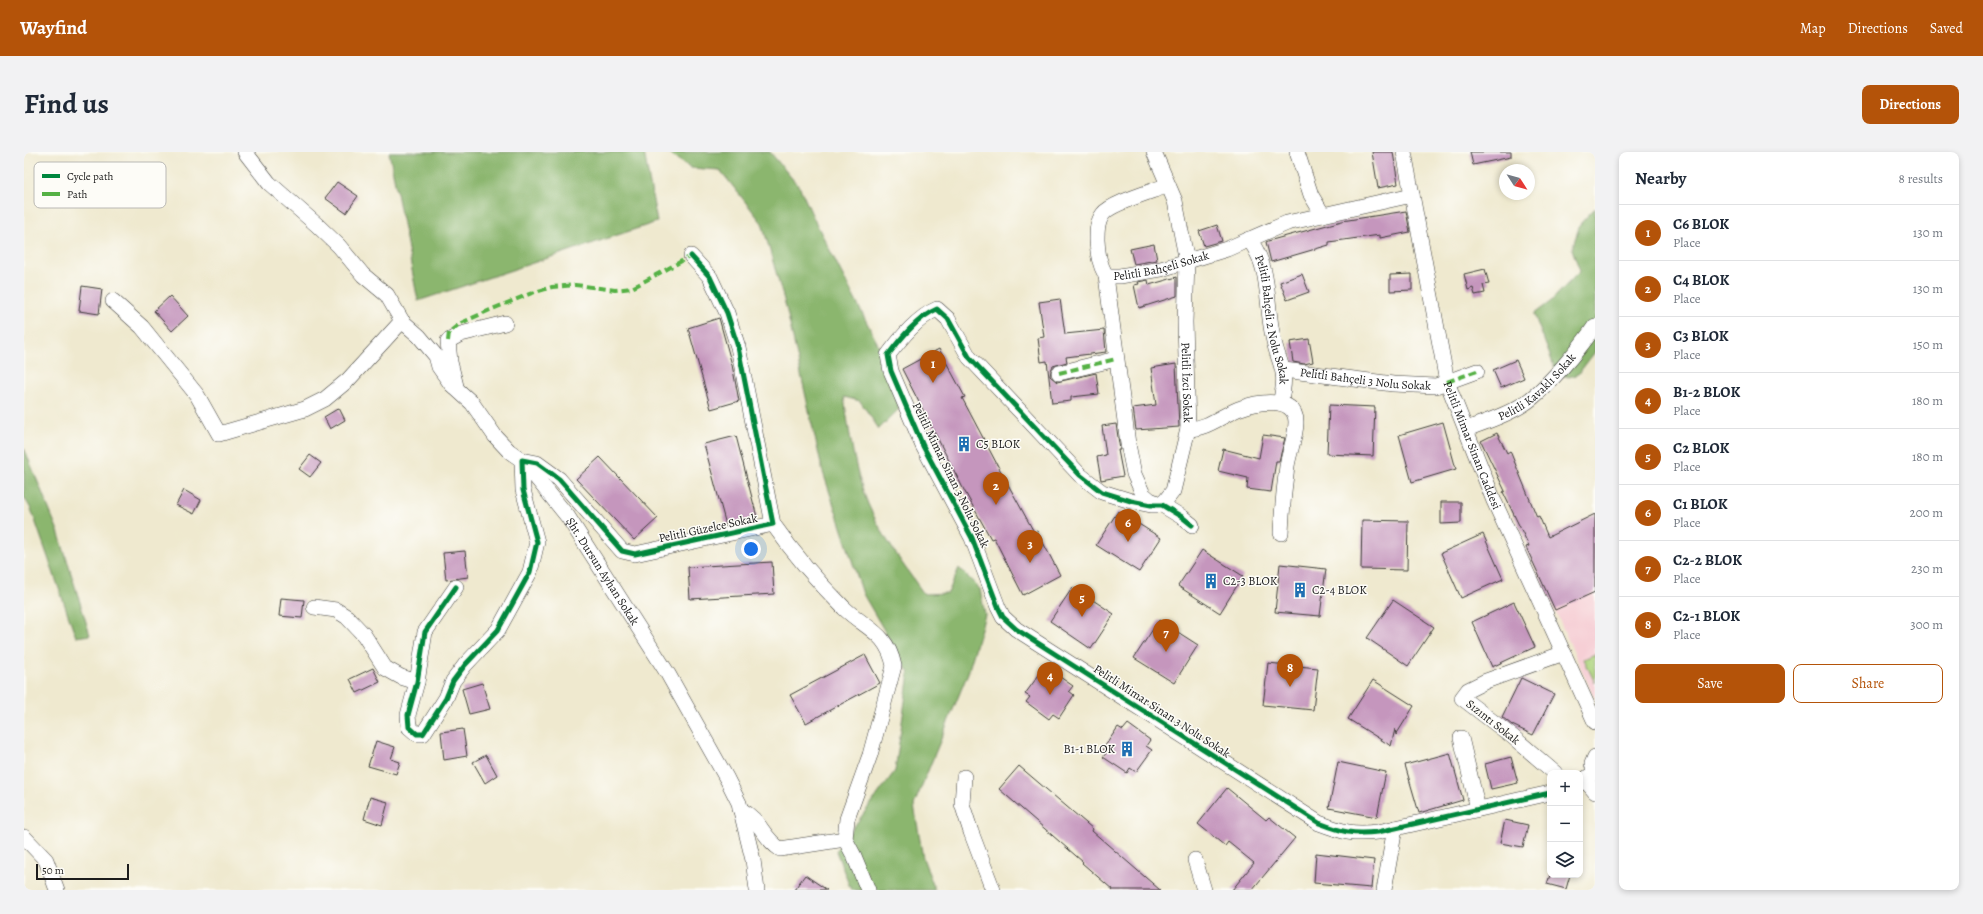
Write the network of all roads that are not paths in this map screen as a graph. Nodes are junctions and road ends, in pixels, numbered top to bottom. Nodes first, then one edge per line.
1 (245, 152) edge
2 (1154, 152) edge
3 (1297, 152) edge
4 (1404, 152) edge
5 (1168, 185) junction
6 (1412, 195) junction
7 (1323, 215) junction
8 (1250, 239) junction
9 (691, 256) dead end
10 (1187, 262) junction
11 (1106, 276) junction
12 (113, 301) dead end
13 (402, 321) junction
14 (505, 323) dead end
15 (1595, 326) edge
16 (1116, 359) junction
17 (1284, 370) junction
18 (1477, 371) dead end
19 (1059, 373) dead end
20 (1447, 382) junction
21 (457, 389) junction
22 (1280, 403) junction
23 (1188, 429) junction
24 (1466, 429) junction
25 (522, 460) junction
26 (1162, 505) junction
27 (773, 524) junction
28 (1192, 525) dead end
29 (1281, 533) dead end
30 (456, 587) dead end
31 (314, 607) dead end
32 (1564, 653) junction
33 (417, 682) junction
34 (1595, 722) edge
35 (1461, 738) dead end
36 (1595, 757) edge
37 (1552, 770) edge
38 (964, 777) dead end
39 (1589, 777) edge
40 (1595, 792) edge
41 (1547, 794) edge
42 (740, 809) junction
43 (1478, 809) junction
44 (1395, 828) junction
45 (24, 837) edge
46 (845, 839) junction
47 (1195, 860) dead end
48 (57, 890) edge
49 (757, 890) edge
50 (868, 890) edge
51 (993, 890) edge
52 (1204, 890) edge
53 (1384, 890) edge

1 - 13 street, Şht. Dursun Ayhan Sokak
2 - 5 street, Pelitli İzci Sokak
3 - 7 street
4 - 6 street, Pelitli Mimar Sinan Caddesi
5 - 10 street, Pelitli İzci Sokak
5 - 11 street
6 - 7 street, Pelitli Bahçeli Sokak
6 - 20 street, Pelitli Mimar Sinan Caddesi
7 - 8 street, Pelitli Bahçeli Sokak
8 - 10 street, Pelitli Bahçeli Sokak
8 - 17 street, Pelitli Bahçeli 2 Nolu Sokak
9 - 27 street, Pelitli Güzelce Sokak
10 - 11 street, Pelitli Bahçeli Sokak
10 - 23 street, Pelitli İzci Sokak
11 - 16 street, Pelitli Bahçeli Sokak
12 - 13 street
13 - 21 street, Şht. Dursun Ayhan Sokak
14 - 21 street
15 - 24 street, Pelitli Kavaklı Sokak
16 - 19 street
16 - 26 street, Pelitli Bahçeli Sokak
17 - 20 street, Pelitli Bahçeli 3 Nolu Sokak
17 - 22 street, Pelitli Bahçeli 2 Nolu Sokak
18 - 20 street, Pelitli Bahçeli 3 Nolu Sokak
20 - 24 street, Pelitli Mimar Sinan Caddesi
21 - 25 street, Şht. Dursun Ayhan Sokak
22 - 23 street, Pelitli İzci Sokak
22 - 29 street
23 - 26 street
24 - 32 street, Pelitli Mimar Sinan Caddesi
25 - 27 street, Pelitli Güzelce Sokak
25 - 33 street
25 - 42 street, Şht. Dursun Ayhan Sokak
26 - 28 street, Pelitli Mimar Sinan 3 Nolu Sokak
26 - 44 street, Pelitli Mimar Sinan 3 Nolu Sokak
27 - 46 street, Pelitli Güzelce Sokak
30 - 33 street
31 - 33 street
32 - 34 street, Pelitli Mimar Sinan Caddesi
32 - 37 street, Sızıntı Sokak
35 - 43 street
36 - 39 street
38 - 51 street
39 - 40 street
41 - 43 street, Pelitli Mimar Sinan 3 Nolu Sokak
42 - 46 street, Şht. Dursun Ayhan Sokak
42 - 49 street, Şht. Dursun Ayhan Sokak
43 - 44 street, Pelitli Mimar Sinan 3 Nolu Sokak
44 - 53 street
45 - 48 street
46 - 50 street
47 - 52 street

